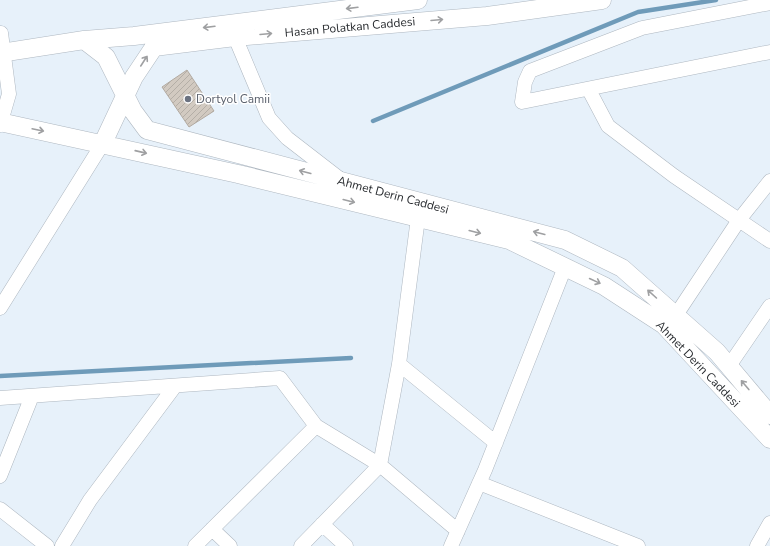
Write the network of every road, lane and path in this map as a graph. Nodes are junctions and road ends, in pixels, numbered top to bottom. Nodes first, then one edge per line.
1 (418, 0) edge
2 (602, 0) edge
3 (770, 3) edge
4 (235, 37) junction
5 (84, 40) junction
6 (4, 46) edge
7 (770, 52) edge
8 (588, 90) junction
9 (126, 95) junction
10 (0, 123) edge
11 (103, 143) junction
12 (770, 181) edge
13 (344, 182) junction
14 (418, 218) junction
15 (739, 220) junction
16 (770, 241) edge
17 (565, 267) junction
18 (770, 306) edge
19 (0, 308) edge
20 (676, 315) junction
21 (399, 364) junction
22 (729, 366) junction
23 (175, 386) junction
24 (32, 396) junction
25 (0, 398) edge
26 (770, 414) edge
27 (316, 426) junction
28 (770, 439) edge
29 (496, 443) junction
30 (380, 465) junction
31 (0, 476) edge
32 (479, 483) junction
33 (0, 509) edge
34 (770, 523) edge
35 (322, 524) junction
36 (212, 529) junction
37 (458, 531) junction
38 (47, 546) edge
39 (62, 546) edge
40 (195, 546) edge
41 (230, 546) edge
42 (301, 546) edge
43 (346, 546) edge
44 (451, 546) edge
45 (638, 546) edge
46 (757, 546) edge

1 -> 5 main road, Hasan Polatkan Caddesi
4 -> 2 main road, Hasan Polatkan Caddesi
3 - 8 street
9 -> 4 main road, Hasan Polatkan Caddesi
4 - 13 street
5 - 6 main road
5 - 9 main road, Ahmet Derin Caddesi
6 - 10 street
7 - 8 street
8 - 15 street
9 - 11 main road
13 -> 9 main road, Ahmet Derin Caddesi
10 -> 11 main road, Ahmet Derin Caddesi
11 -> 14 main road, Ahmet Derin Caddesi
11 - 19 street
12 - 15 street
20 -> 13 main road, Ahmet Derin Caddesi
14 -> 17 main road, Ahmet Derin Caddesi
14 - 21 street
15 - 16 street
15 - 20 street
17 -> 28 main road, Ahmet Derin Caddesi
17 - 29 street
18 - 22 street
20 - 22 main road, Ahmet Derin Caddesi
21 - 29 street
21 - 30 street
26 -> 22 main road, Ahmet Derin Caddesi
23 - 24 street
23 - 27 street
23 - 39 street
24 - 25 street
24 - 31 street
27 - 30 street
27 - 36 street
29 - 32 street
30 - 35 street
30 - 37 street
32 - 37 street
32 - 45 street
33 - 38 street
34 - 46 street
35 - 42 street
35 - 43 street
36 - 40 street
36 - 41 street
37 - 44 street

